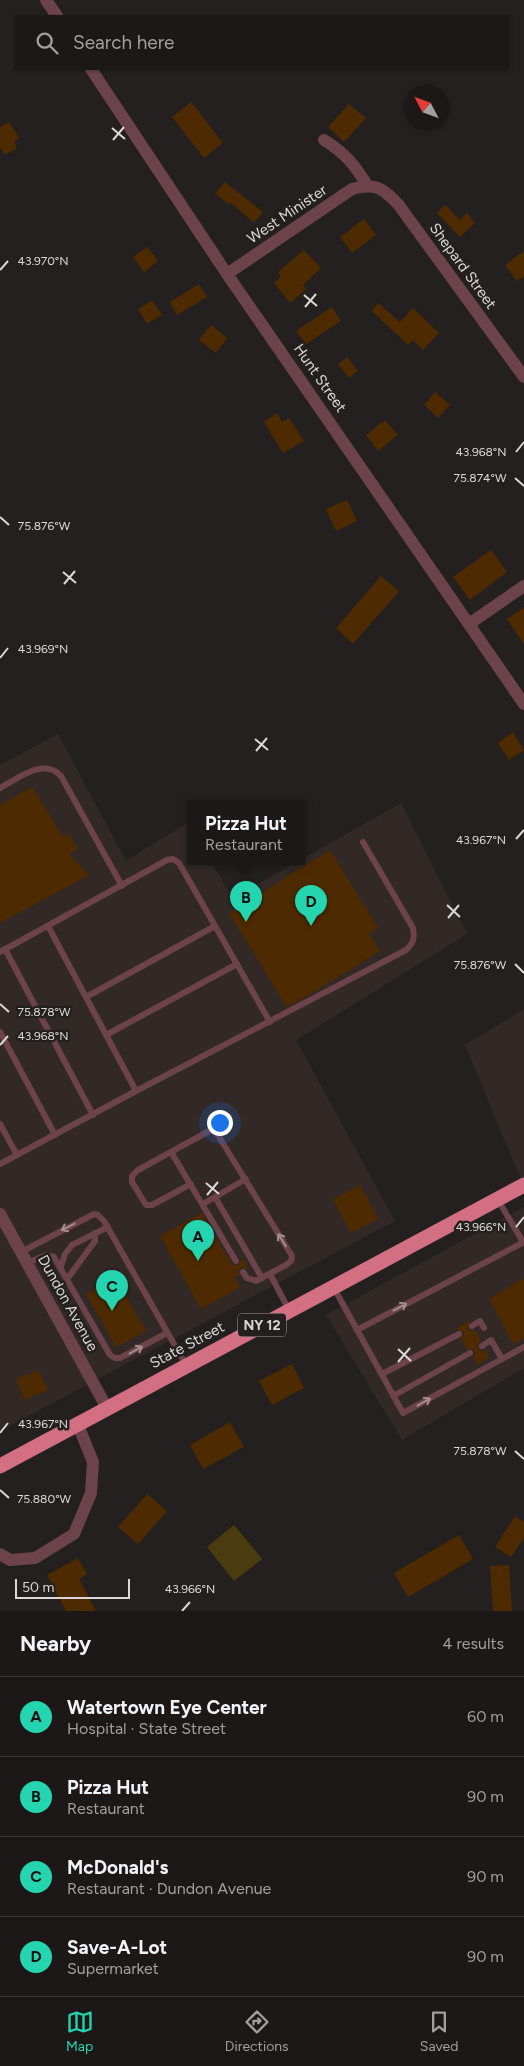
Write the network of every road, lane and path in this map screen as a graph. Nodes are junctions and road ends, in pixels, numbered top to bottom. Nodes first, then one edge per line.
1 (46, 0) edge
2 (56, 15) edge
3 (92, 70) edge
4 (324, 140) dead end
5 (367, 185) junction
6 (228, 274) junction
7 (524, 377) edge
8 (524, 586) edge
9 (469, 624) junction
10 (524, 704) edge
11 (0, 788) edge
12 (363, 842) dead end
13 (122, 886) junction
14 (48, 926) junction
15 (215, 926) junction
16 (3, 951) edge
17 (238, 964) junction
18 (86, 997) junction
19 (270, 1022) junction
20 (0, 1032) edge
21 (106, 1035) junction
22 (136, 1091) junction
23 (93, 1115) junction
24 (0, 1124) edge
25 (55, 1135) junction
26 (171, 1152) junction
27 (17, 1155) junction
28 (0, 1164) edge
29 (246, 1179) junction
30 (191, 1184) junction
31 (524, 1185) edge
32 (215, 1197) junction
33 (497, 1199) junction
34 (203, 1204) junction
35 (0, 1214) edge
36 (108, 1227) junction
37 (95, 1233) junction
38 (523, 1242) edge
39 (24, 1258) junction
40 (236, 1261) dead end
41 (61, 1266) junction
42 (243, 1272) dead end
43 (270, 1274) junction
44 (68, 1278) junction
45 (262, 1278) junction
46 (333, 1287) junction
47 (289, 1310) junction
48 (472, 1326) dead end
49 (484, 1328) dead end
50 (357, 1330) junction
51 (167, 1332) junction
52 (458, 1334) dead end
53 (482, 1346) dead end
54 (524, 1347) edge
55 (470, 1353) dead end
56 (502, 1359) junction
57 (186, 1366) junction
58 (382, 1374) junction
59 (393, 1396) junction
60 (108, 1408) junction
61 (78, 1425) junction
62 (0, 1466) edge
63 (0, 1554) edge

1 - 2 street
3 - 6 street, Hunt Street
4 - 5 street
5 - 6 street, West Minister
5 - 7 street, Shepard Street
6 - 9 street, Hunt Street
8 - 9 street
9 - 10 street, Hunt Street
11 - 13 lane
12 - 19 lane
13 - 14 lane
13 - 15 lane
14 - 16 lane
14 - 18 lane
15 - 17 lane
15 - 18 lane
16 - 23 lane
17 - 19 lane
17 - 21 lane
18 - 21 lane
19 - 22 lane
20 - 25 lane
21 - 22 lane
22 - 23 lane
23 - 25 lane
24 - 27 lane
25 - 27 lane
26 - 29 lane
26 - 30 lane
26 - 30 lane
27 - 28 lane
29 - 32 lane
43 -> 29 lane
30 - 34 lane
31 - 33 highway, State Street / NY 12
32 - 34 lane
32 - 45 lane
33 - 38 lane
33 - 46 highway, State Street / NY 12
34 - 40 lane
35 - 39 street, Dundon Avenue
36 - 37 lane
36 -> 39 lane
36 - 51 lane
37 - 41 lane
37 - 44 lane
50 -> 38 lane
39 - 41 lane
39 - 60 street, Dundon Avenue
41 - 44 lane
42 - 45 lane
43 - 45 lane
43 - 47 lane
44 -> 51 lane
46 - 47 highway, State Street / NY 12
46 - 50 lane
47 - 57 highway, State Street / NY 12
48 - 49 lane
50 - 58 lane
51 - 57 lane
52 - 58 lane
53 - 56 lane
54 - 56 lane
55 - 59 lane
59 -> 56 lane
57 - 60 highway, State Street / NY 12
58 - 59 lane
60 - 61 highway, State Street / NY 12
61 - 62 highway, State Street / NY 12
61 - 63 street

